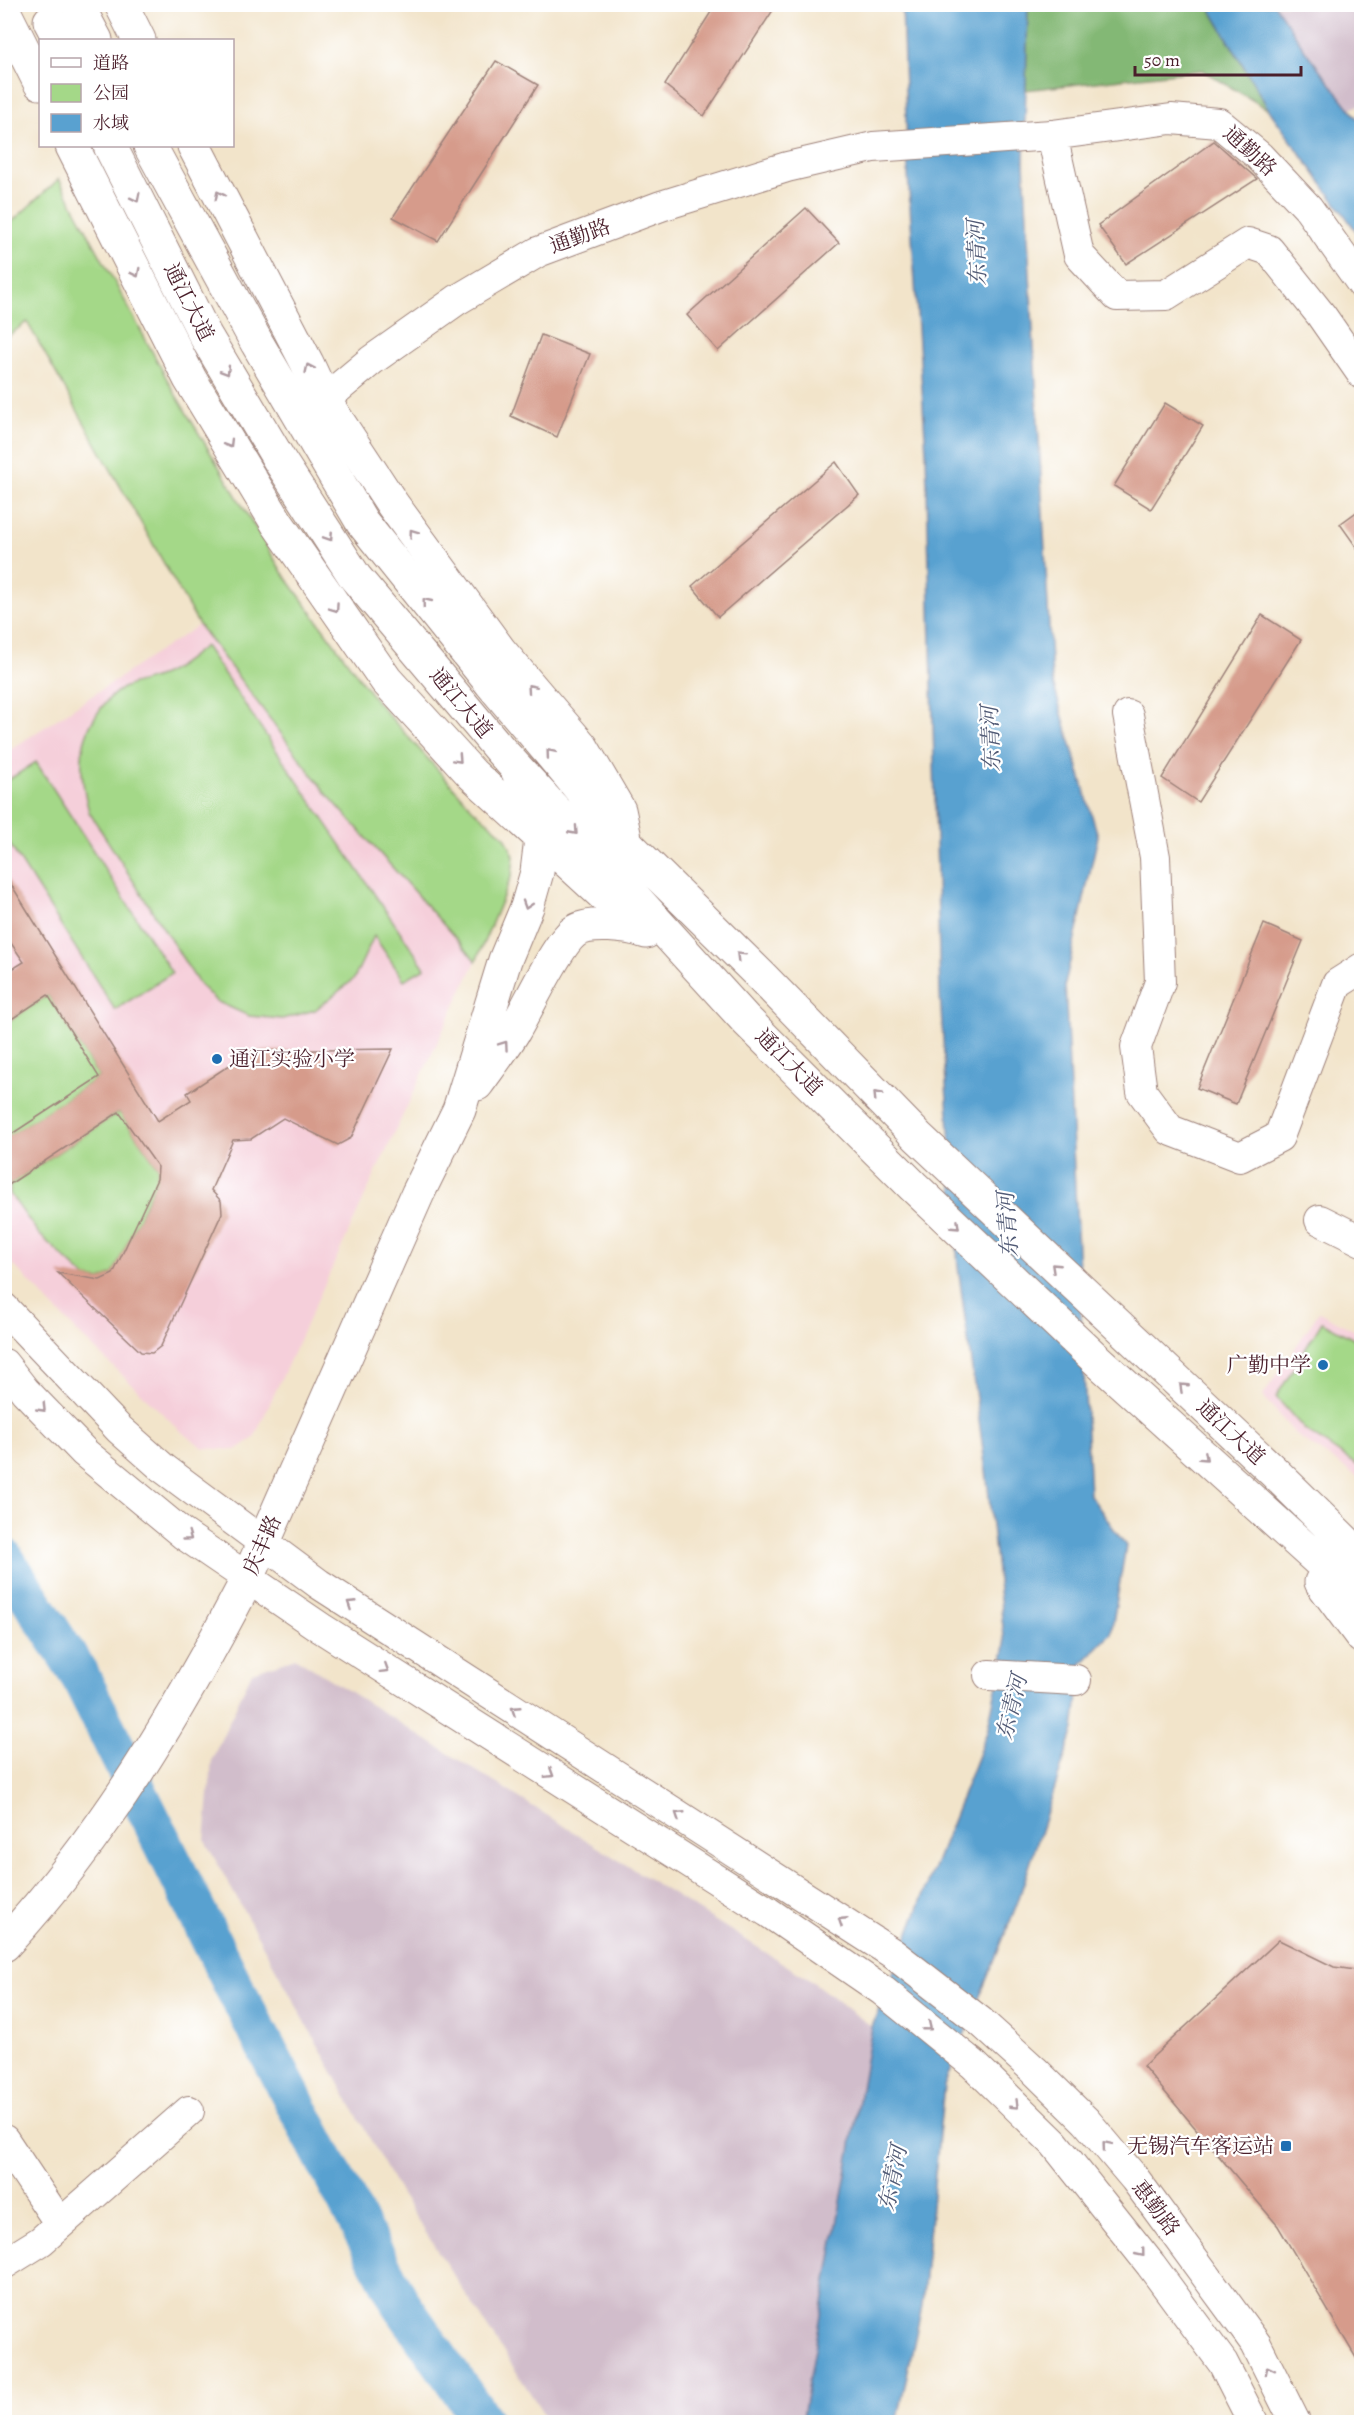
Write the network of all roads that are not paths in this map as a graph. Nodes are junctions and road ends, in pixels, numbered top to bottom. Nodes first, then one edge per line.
1 (121, 4) edge
2 (4, 11) edge
3 (63, 24) edge
4 (94, 39) edge
5 (138, 39) edge
6 (39, 81) edge
7 (1052, 135) junction
8 (73, 147) edge
9 (111, 147) edge
10 (151, 147) edge
11 (195, 147) edge
12 (1362, 284) edge
13 (1362, 374) edge
14 (324, 400) junction
15 (1128, 715) dead end
16 (517, 768) junction
17 (541, 839) junction
18 (626, 843) junction
19 (644, 931) junction
20 (678, 945) junction
21 (1362, 968) edge
22 (459, 1110) junction
23 (1320, 1220) dead end
24 (1362, 1241) edge
25 (4, 1308) edge
26 (4, 1364) edge
27 (1274, 1472) junction
28 (1362, 1524) edge
29 (1286, 1531) junction
30 (264, 1543) junction
31 (1362, 1558) edge
32 (248, 1578) junction
33 (1362, 1600) edge
34 (1362, 1637) edge
35 (989, 1675) dead end
36 (1076, 1680) dead end
37 (4, 1945) edge
38 (189, 2111) dead end
39 (4, 2140) edge
40 (60, 2224) junction
41 (4, 2264) edge
42 (1253, 2422) edge
43 (1295, 2422) edge

1 - 5 main road
2 - 6 main road
3 - 4 main road
7 - 12 street, 通勤路
7 - 13 street
7 - 14 street, 通勤路
8 -> 17 main road
9 -> 16 main road, 通江大道
18 -> 10 main road, 通江大道
14 -> 11 main road
18 -> 14 main road
15 - 21 street
16 - 17 main road
16 -> 20 main road, 通江大道
17 - 19 main road
17 -> 22 main road
27 -> 18 main road, 通江大道
19 - 20 main road
22 -> 19 main road
20 -> 29 main road, 通江大道
22 - 30 main road, 庆丰路
23 - 24 street
25 - 30 street, 惠勤路
26 -> 32 street, 惠勤路
27 - 28 main road
27 - 31 main road, 通江大道
29 - 33 main road, 通江大道
29 - 34 main road
30 - 32 main road, 庆丰路
43 -> 30 street, 惠勤路
32 - 37 main road, 庆丰路
32 -> 42 street, 惠勤路
35 - 36 street
38 - 40 street
39 - 40 street
40 - 41 street

